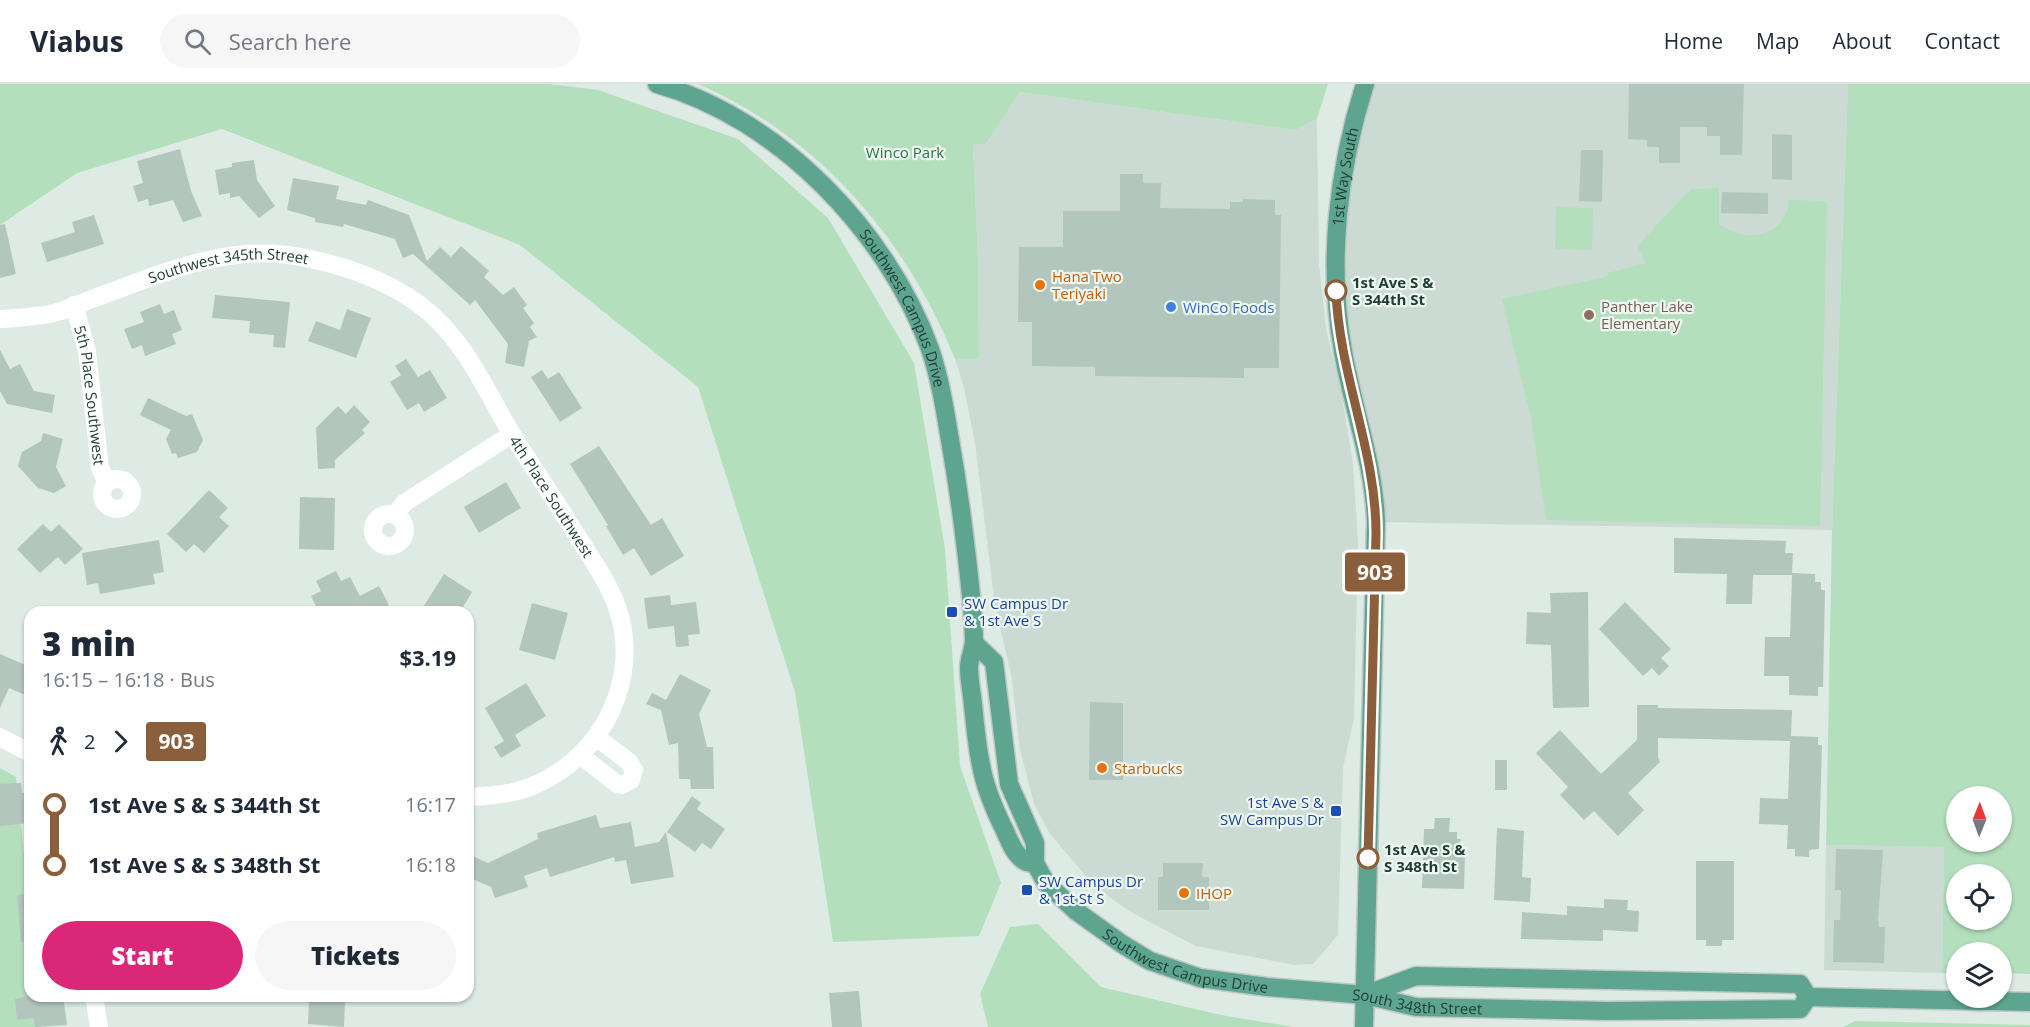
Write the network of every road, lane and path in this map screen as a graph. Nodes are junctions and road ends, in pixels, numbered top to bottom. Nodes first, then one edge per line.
1 (657, 84) edge
2 (1365, 84) edge
3 (384, 283) joint
4 (74, 305) junction
5 (0, 319) edge
6 (512, 434) junction
7 (107, 483) dead end
8 (395, 515) dead end
9 (974, 643) junction
10 (0, 737) edge
11 (24, 750) edge
12 (474, 796) edge
13 (1035, 863) junction
14 (1365, 995) junction
15 (1808, 997) junction
16 (95, 1002) edge
17 (2030, 1002) edge
18 (99, 1027) edge
19 (1364, 1027) edge

1 - 9 main road, Southwest Campus Drive
2 - 14 main road, 1st Way South
3 - 4 street, Southwest 345th Street
3 - 6 street, 4th Place Southwest
4 - 5 street, Southwest 345th Street
4 - 7 street, 5th Place Southwest
6 - 8 street
6 - 12 street, 4th Place Southwest
9 - 13 main road, Southwest Campus Drive
9 - 13 main road, Southwest Campus Drive
10 - 11 street
13 - 14 main road, Southwest Campus Drive
14 - 15 main road, South 348th Street
14 - 15 main road, South 348th Street
14 - 19 main road, 1st Way South
15 - 17 main road, South 348th Street
16 - 18 street

